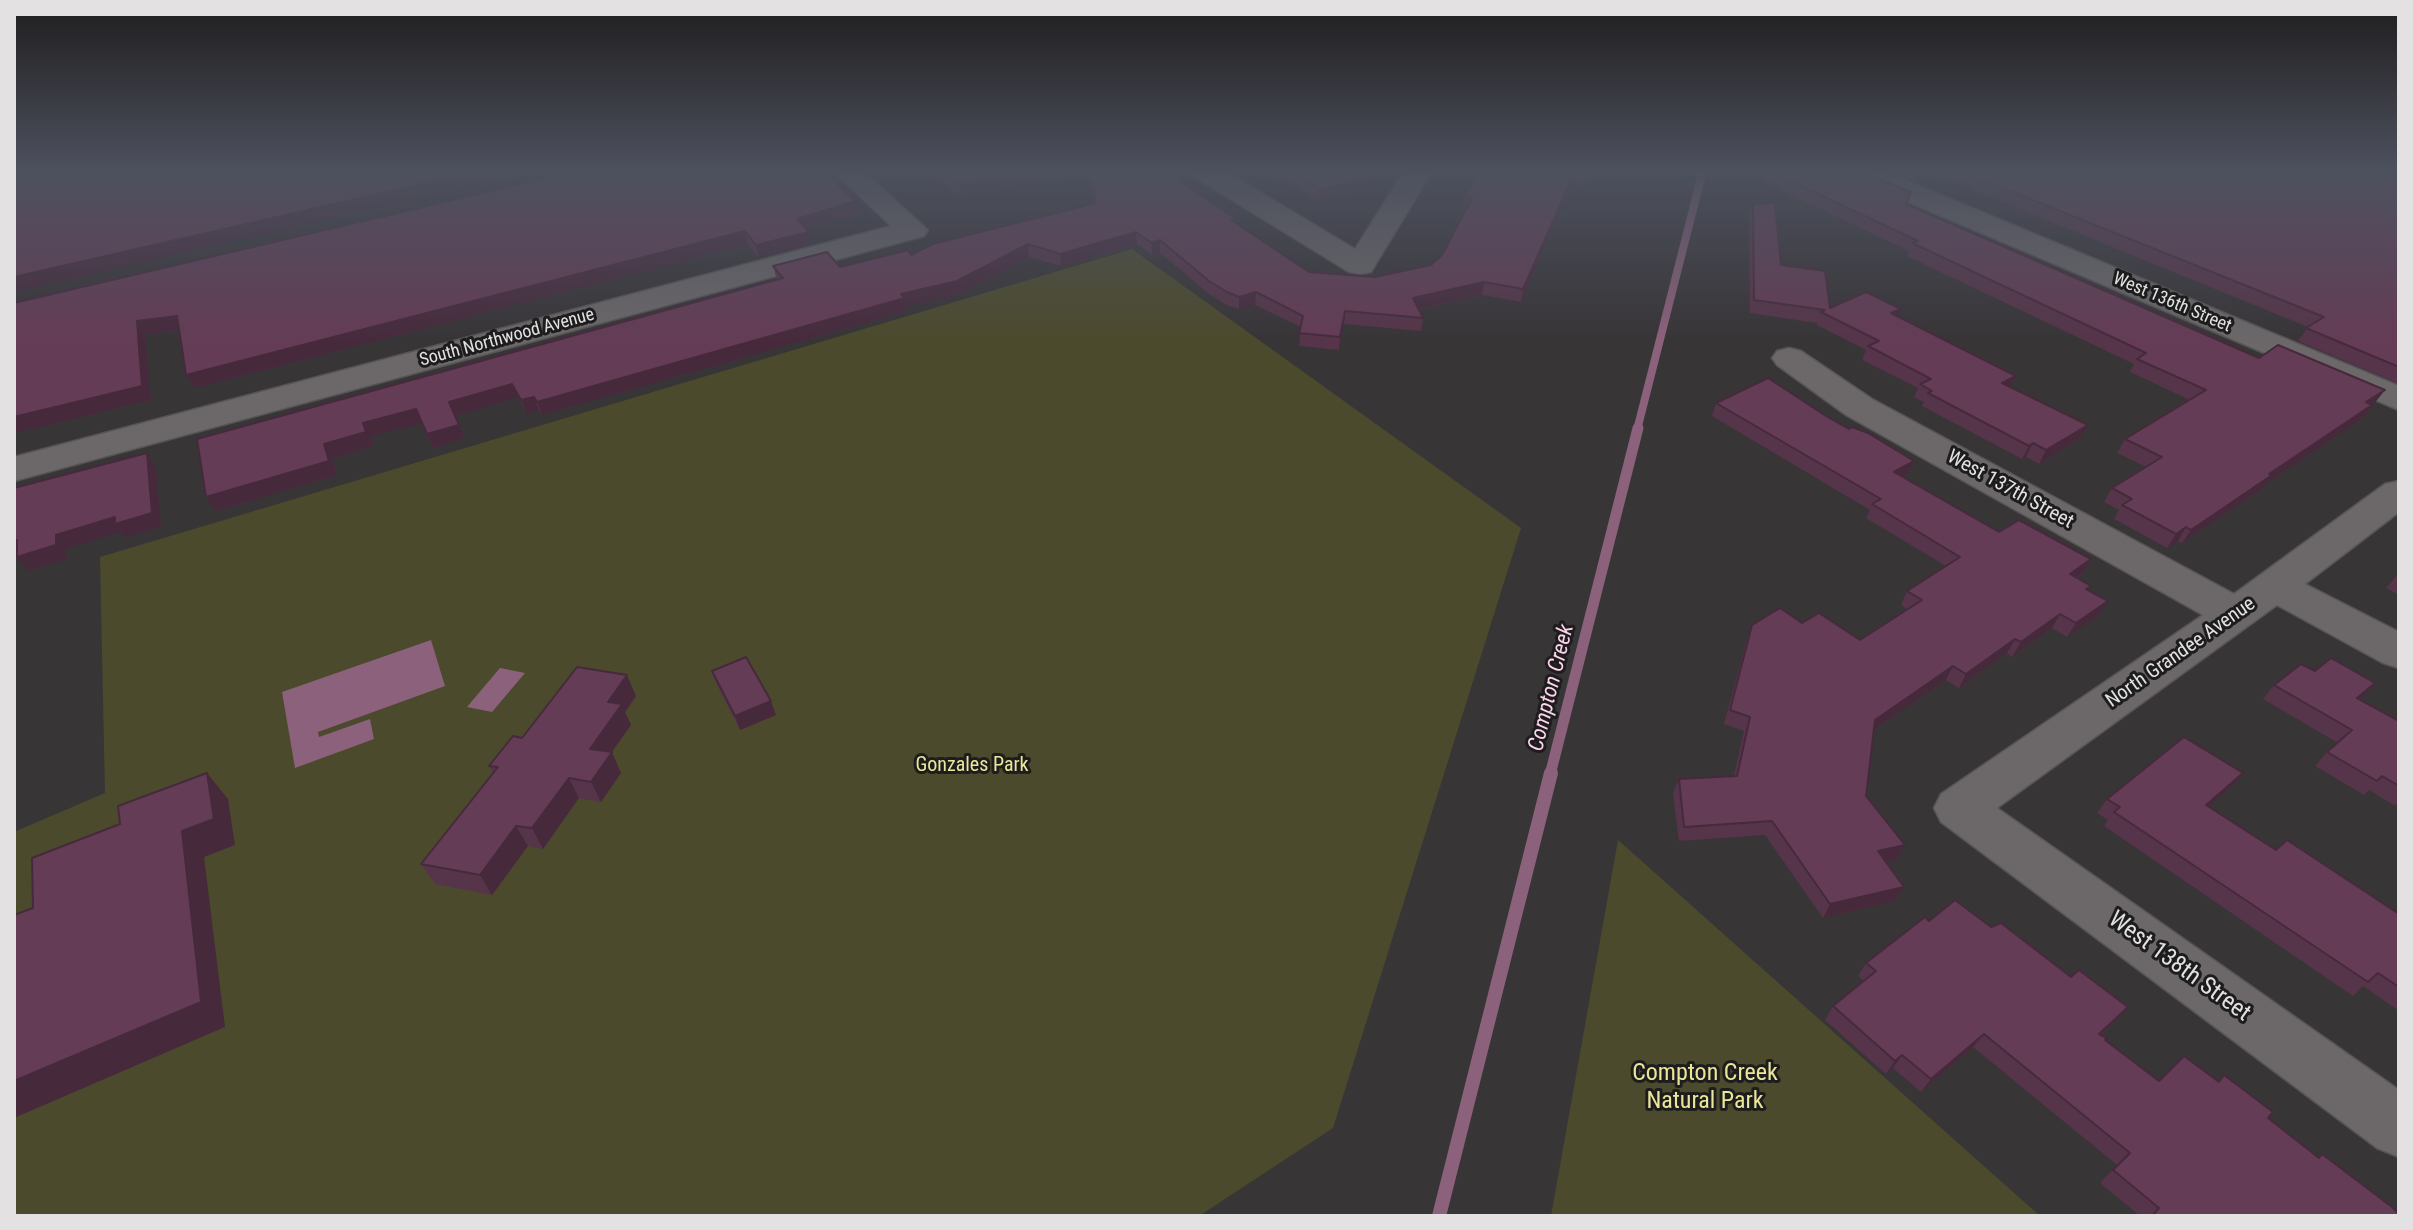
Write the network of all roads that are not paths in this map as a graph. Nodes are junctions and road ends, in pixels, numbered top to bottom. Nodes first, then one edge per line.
1 (910, 227) edge
2 (1298, 227) edge
3 (1383, 227) edge
4 (1993, 227) edge
5 (1789, 358) dead end
6 (2399, 399) edge
7 (14, 469) edge
8 (2399, 493) edge
9 (2275, 586) junction
10 (2236, 614) junction
11 (2399, 652) edge
12 (1959, 808) joint
13 (2399, 1127) edge

1 - 7 street, South Northwood Avenue
2 - 3 street
4 - 6 street, West 136th Street
5 - 10 street, West 137th Street
8 - 9 street, North Grandee Avenue
9 - 10 street, North Grandee Avenue
9 - 11 street
10 - 12 street, North Grandee Avenue
12 - 13 street, West 138th Street

